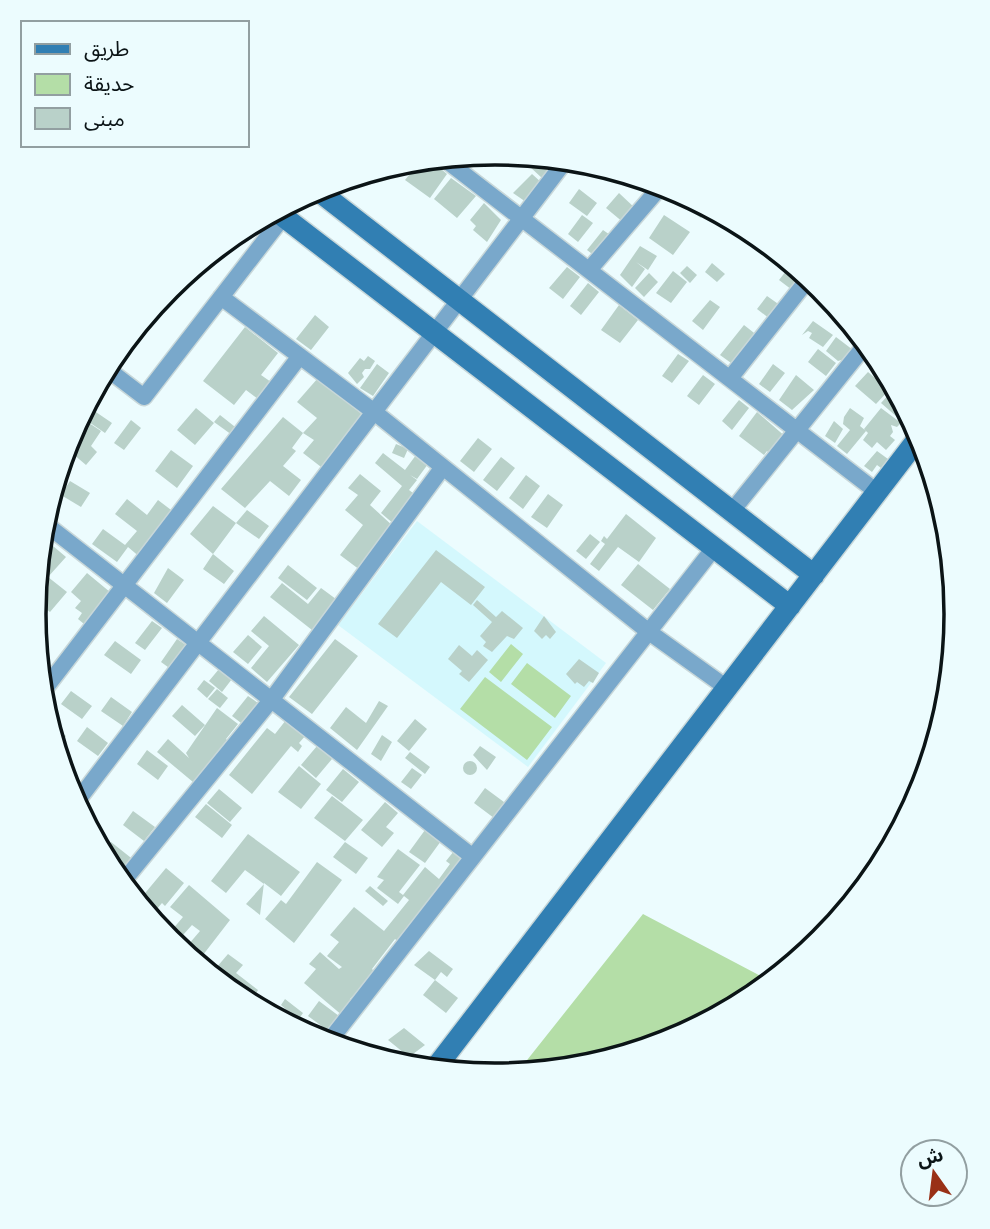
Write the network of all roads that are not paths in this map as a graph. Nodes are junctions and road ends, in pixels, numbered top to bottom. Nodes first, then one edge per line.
1 (455, 167) edge
2 (558, 170) edge
3 (654, 194) edge
4 (327, 198) edge
5 (284, 218) edge
6 (521, 218) junction
7 (272, 224) edge
8 (589, 270) junction
9 (802, 287) edge
10 (221, 297) junction
11 (459, 300) junction
12 (434, 333) junction
13 (860, 352) edge
14 (300, 356) junction
15 (115, 375) edge
16 (731, 377) junction
17 (373, 411) junction
18 (798, 428) junction
19 (912, 447) edge
20 (443, 467) junction
21 (877, 492) junction
22 (732, 511) junction
23 (53, 530) edge
24 (714, 548) junction
25 (814, 575) junction
26 (124, 586) junction
27 (790, 606) junction
28 (649, 632) junction
29 (198, 643) junction
30 (50, 682) edge
31 (727, 688) junction
32 (272, 699) junction
33 (83, 794) edge
34 (473, 856) junction
35 (129, 875) edge
36 (335, 1034) edge
37 (441, 1061) edge

1 - 6 street
2 - 6 street
3 - 8 street
4 - 11 street
5 - 12 street
6 - 8 street
6 - 11 street
7 - 10 street
8 - 16 street
9 - 16 street
10 - 14 street
10 - 15 street
11 - 12 street
11 - 22 street
12 - 17 street
12 - 24 street
13 - 18 street
14 - 17 street
14 - 26 street
16 - 18 street
17 - 20 street
17 - 29 street
18 - 21 street
18 - 22 street
19 - 21 street
20 - 28 street
20 - 32 street
21 - 25 street
22 - 25 street
23 - 26 street
24 - 27 street
24 - 28 street
25 - 27 street
26 - 29 street
26 - 30 street
27 - 31 street
28 - 31 street
28 - 34 street
29 - 32 street
29 - 33 street
31 - 37 street
32 - 34 street
32 - 35 street
34 - 36 street

